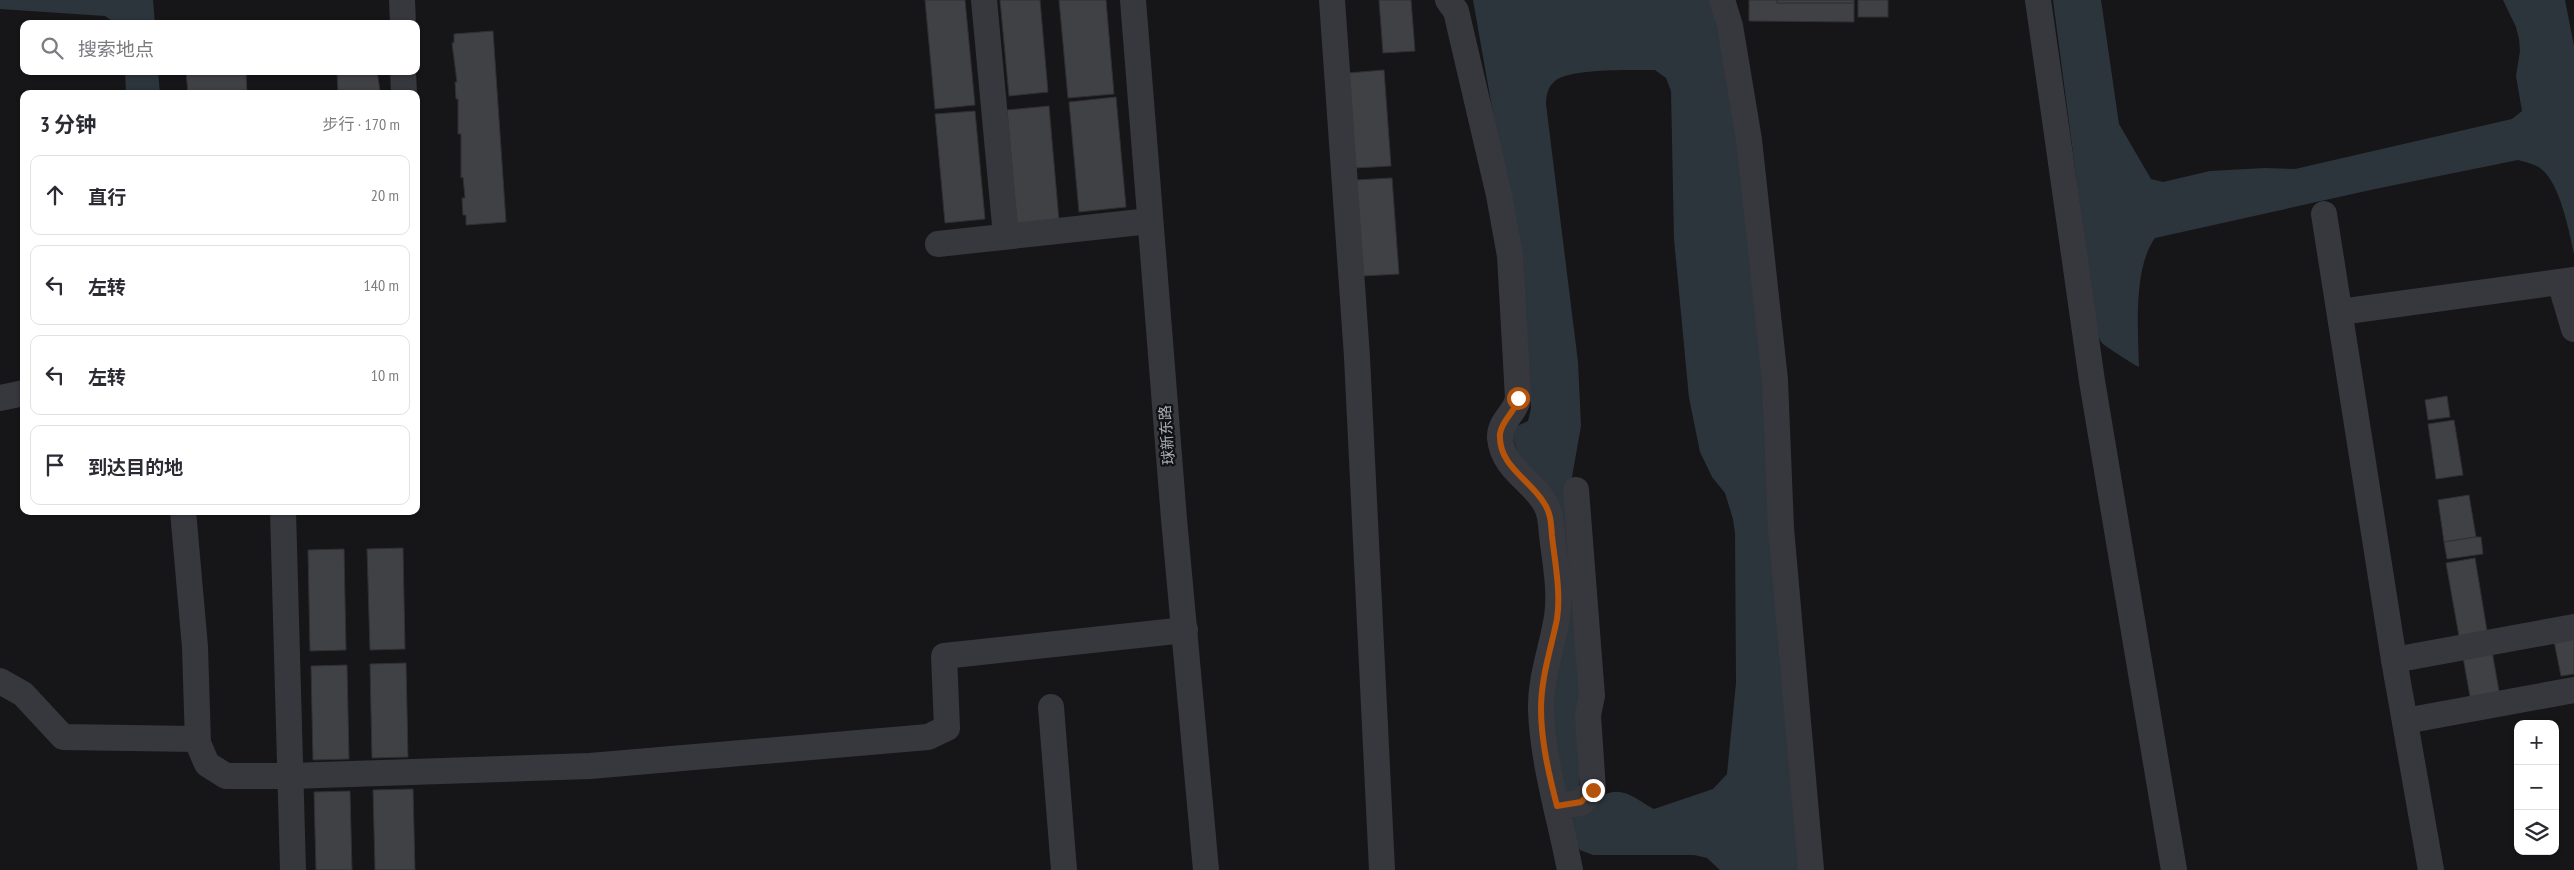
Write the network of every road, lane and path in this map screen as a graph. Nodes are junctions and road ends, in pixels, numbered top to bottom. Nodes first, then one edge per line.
1 (402, 0) edge
2 (984, 0) edge
3 (1133, 0) edge
4 (1332, 0) edge
5 (1448, 0) edge
6 (1722, 0) edge
7 (2038, 0) edge
8 (402, 20) edge
9 (403, 75) edge
10 (404, 90) edge
11 (2324, 214) dead end
12 (1150, 220) junction
13 (1006, 236) junction
14 (938, 244) dead end
15 (2567, 281) edge
16 (2340, 312) junction
17 (2574, 329) edge
18 (20, 394) edge
19 (0, 398) edge
20 (1576, 490) dead end
21 (183, 515) edge
22 (283, 515) edge
23 (2574, 627) edge
24 (1185, 630) junction
25 (2394, 660) junction
26 (0, 681) edge
27 (2574, 690) edge
28 (1051, 707) dead end
29 (2405, 721) junction
30 (197, 739) junction
31 (290, 776) junction
32 (1568, 804) junction
33 (293, 870) edge
34 (1064, 870) edge
35 (1206, 870) edge
36 (1382, 870) edge
37 (1570, 870) edge
38 (1811, 870) edge
39 (2174, 870) edge
40 (2431, 870) edge

1 - 8 street
2 - 13 street
3 - 12 street, 球新东路
4 - 36 street
5 - 32 street
6 - 38 street
7 - 39 street
9 - 10 street
11 - 16 street
12 - 13 street
12 - 24 street, 球新东路
13 - 14 street
15 - 16 street
15 - 17 street
16 - 25 street
18 - 19 street
20 - 32 street
21 - 30 street
22 - 31 street
23 - 25 street
24 - 31 street
24 - 35 street, 球新东路
25 - 29 street
26 - 30 street
27 - 29 street
28 - 34 street
29 - 40 street
30 - 31 street
31 - 33 street
32 - 37 street

